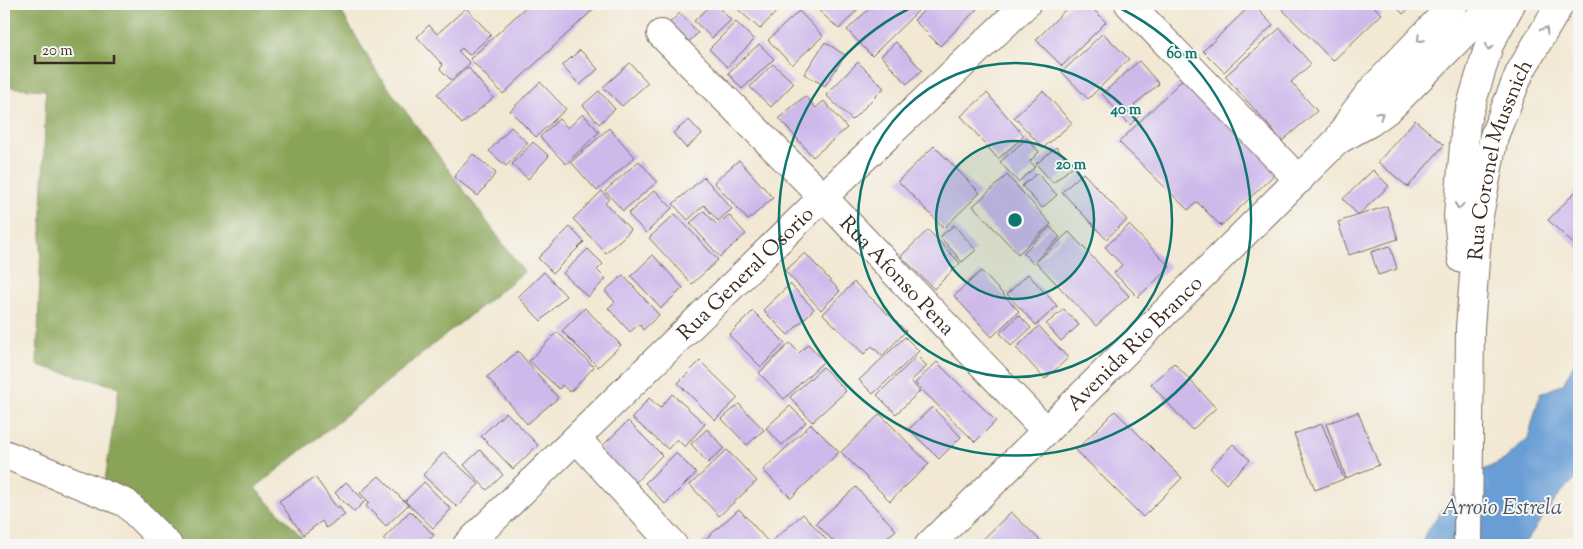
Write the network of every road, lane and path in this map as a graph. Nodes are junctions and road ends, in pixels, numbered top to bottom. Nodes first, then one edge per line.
1 (1026, 4) edge
2 (1129, 4) edge
3 (1454, 4) edge
4 (1493, 4) edge
5 (1511, 4) edge
6 (1560, 4) edge
7 (661, 34) dead end
8 (1338, 140) junction
9 (1299, 180) junction
10 (823, 197) junction
11 (1470, 331) junction
12 (1046, 431) junction
13 (576, 439) junction
14 (4, 454) edge
15 (168, 545) edge
16 (467, 545) edge
17 (673, 545) edge
18 (929, 545) edge
19 (1468, 545) edge

1 - 10 street, Rua General Osorio
2 - 9 street
3 -> 8 street, Avenida Rio Branco
8 -> 4 street, Avenida Rio Branco
5 -> 11 street, Rua Coronel Mussnich
11 -> 6 street, Rua Coronel Mussnich
7 - 10 street, Rua Afonso Pena
8 - 9 street, Avenida Rio Branco
9 - 12 street, Avenida Rio Branco
10 - 12 street, Rua Afonso Pena
10 - 13 street, Rua General Osorio
11 - 19 street, Rua Coronel Mussnich
12 - 18 street, Avenida Rio Branco
13 - 16 street, Rua General Osorio
13 - 17 street
14 - 15 street

